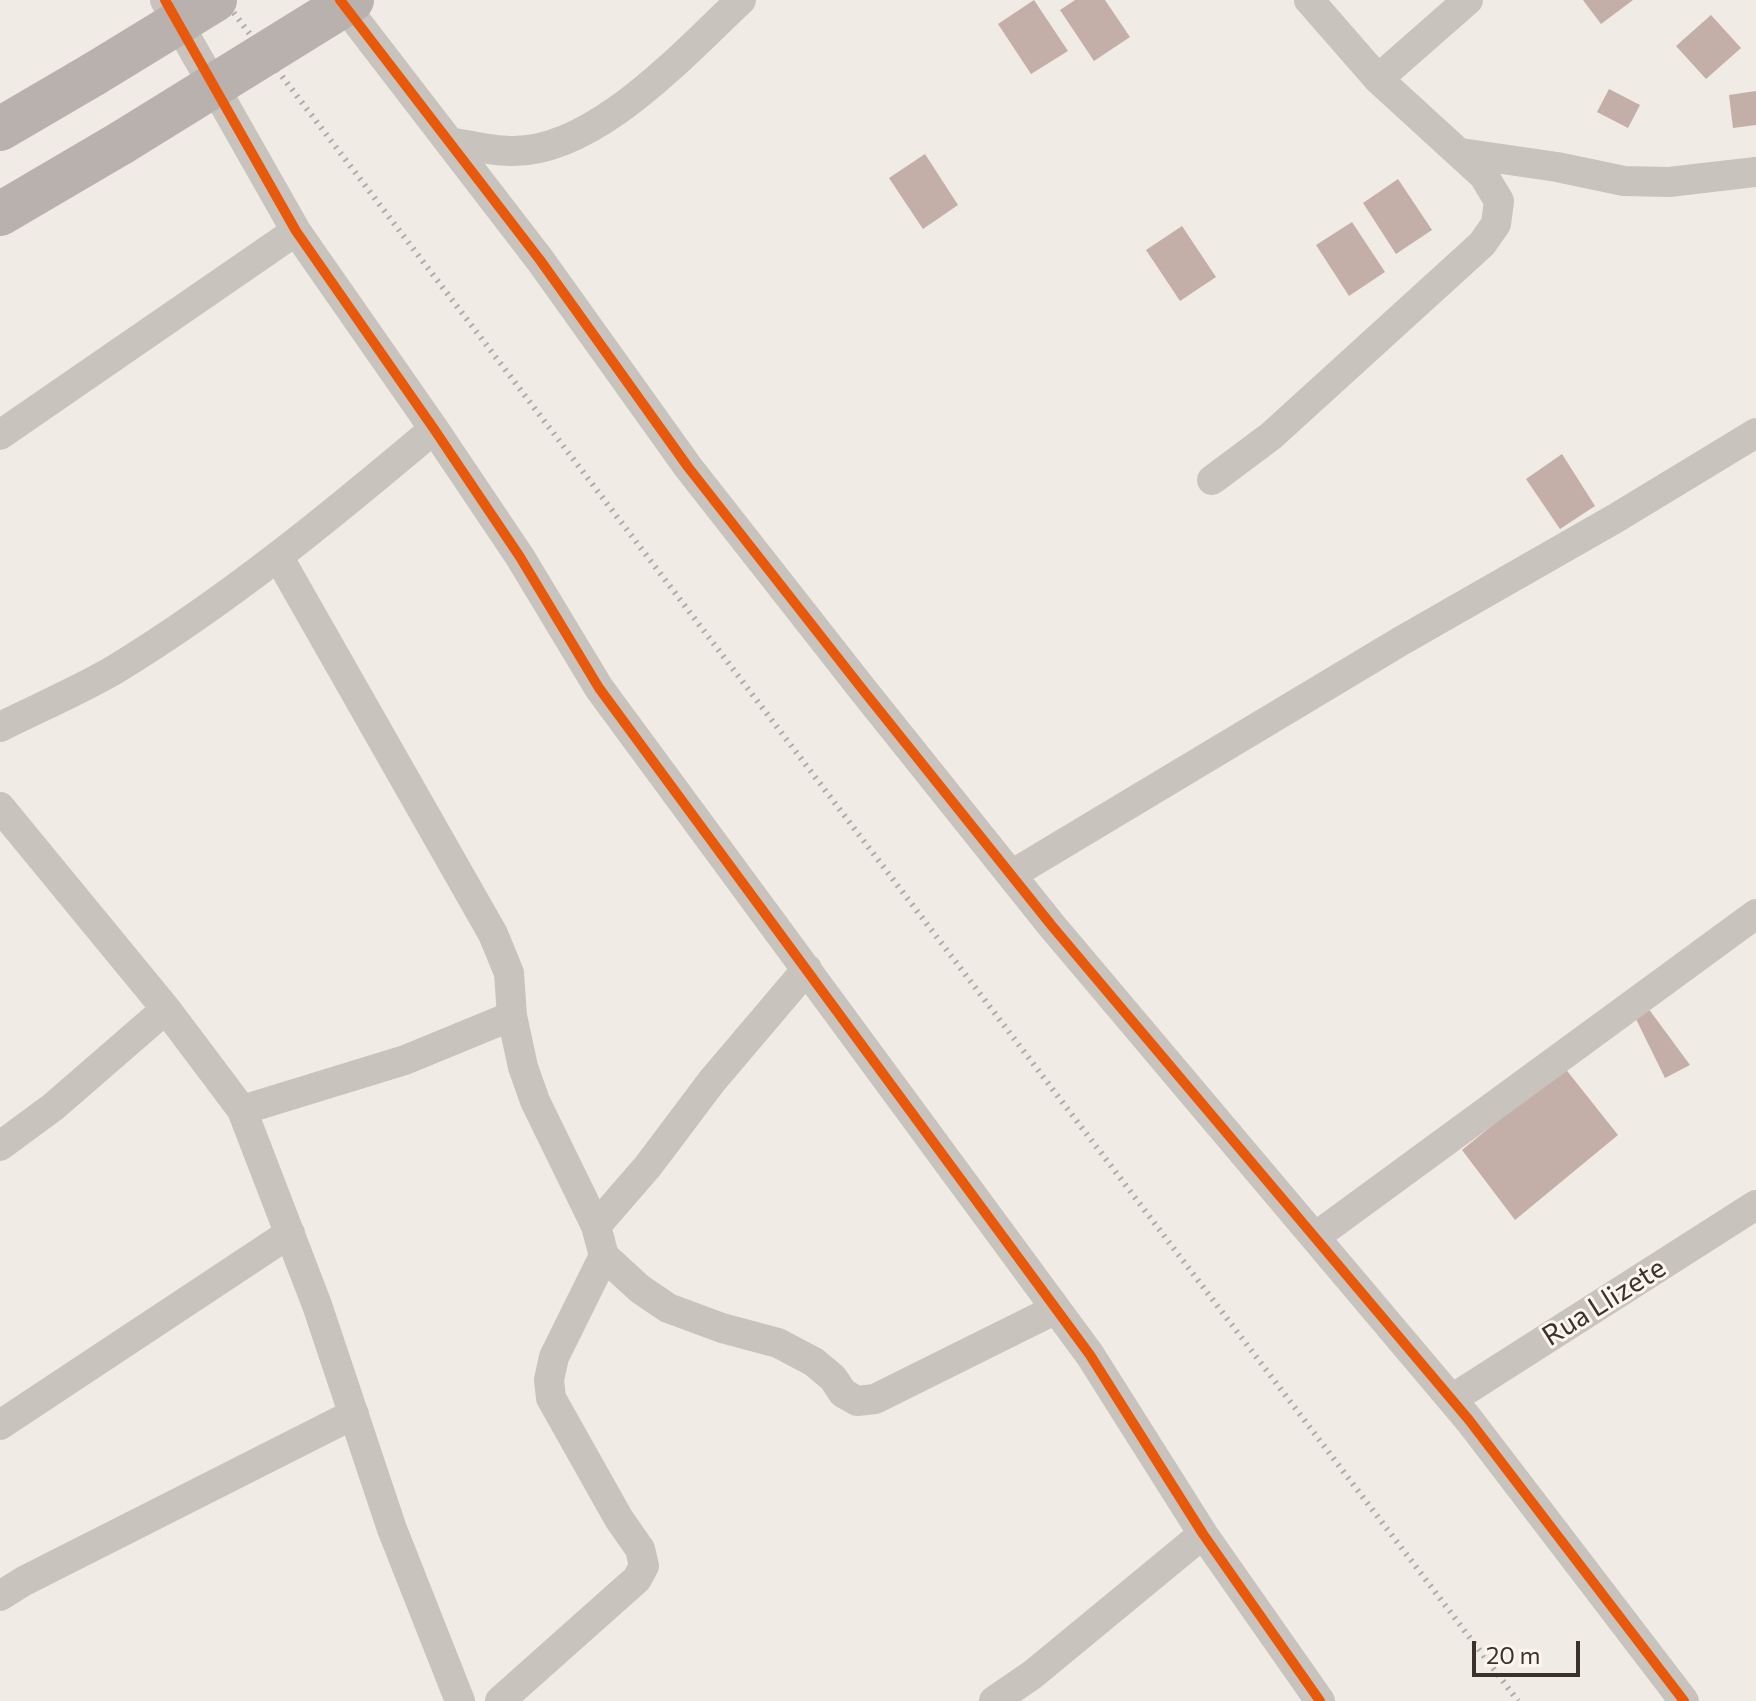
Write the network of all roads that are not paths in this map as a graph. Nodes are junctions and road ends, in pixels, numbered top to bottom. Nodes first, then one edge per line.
1 (165, 0) edge
2 (215, 0) edge
3 (340, 0) edge
4 (352, 0) edge
5 (741, 0) edge
6 (1309, 0) edge
7 (1468, 0) edge
8 (1378, 79) junction
9 (0, 129) edge
10 (449, 142) junction
11 (1461, 153) junction
12 (1756, 172) edge
13 (0, 214) edge
14 (296, 231) junction
15 (434, 429) junction
16 (1756, 433) edge
17 (0, 435) edge
18 (1212, 480) dead end
19 (279, 558) junction
20 (0, 727) edge
21 (0, 807) edge
22 (1011, 875) junction
23 (1756, 914) edge
24 (807, 969) junction
25 (166, 1009) junction
26 (512, 1016) junction
27 (242, 1110) junction
28 (0, 1146) edge
29 (1756, 1205) edge
30 (596, 1226) junction
31 (290, 1233) junction
32 (1315, 1237) junction
33 (604, 1256) junction
34 (1056, 1309) junction
35 (1452, 1399) junction
36 (354, 1414) junction
37 (0, 1425) edge
38 (1203, 1534) junction
39 (0, 1596) edge
40 (460, 1701) edge
41 (500, 1701) edge
42 (994, 1701) edge
43 (1320, 1701) edge
44 (1684, 1701) edge

1 - 14 street
2 - 9 main road, bridge
3 - 10 street
4 - 13 main road, bridge
5 - 10 street
6 - 8 street
7 - 8 street
8 - 11 street
10 - 22 street
11 - 12 street
11 - 18 street
14 - 15 street
14 - 17 street
15 - 19 street
15 - 24 street
16 - 22 street
19 - 20 street
19 - 26 street
21 - 25 street
22 - 32 street
23 - 32 street
24 - 30 street
24 - 34 street
25 - 27 street
25 - 28 street
26 - 27 street
26 - 30 street
27 - 31 street
29 - 35 street, Rua Llizete
30 - 33 street
31 - 36 street
31 - 37 street
32 - 35 street
33 - 34 street
33 - 41 street
34 - 38 street
35 - 44 street
36 - 39 street
36 - 40 street
38 - 42 street
38 - 43 street

